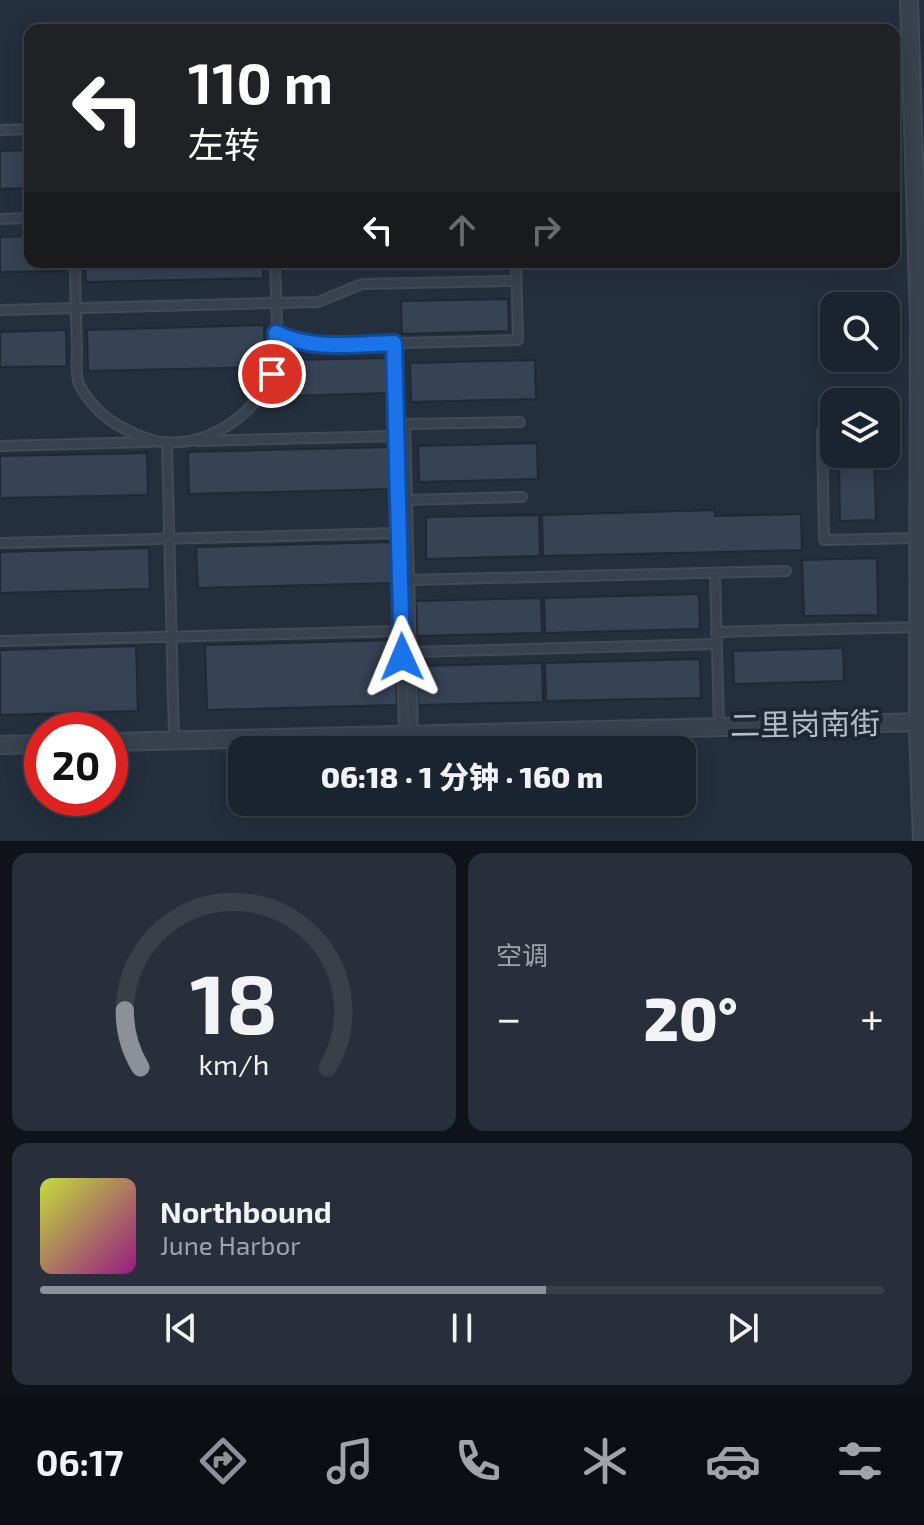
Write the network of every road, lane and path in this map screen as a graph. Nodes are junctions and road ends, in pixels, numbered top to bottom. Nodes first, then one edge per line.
1 (909, 0) edge
2 (24, 129) edge
3 (0, 130) edge
4 (24, 218) edge
5 (0, 219) edge
6 (75, 268) edge
7 (275, 268) edge
8 (516, 268) edge
9 (516, 281) junction
10 (276, 303) junction
11 (76, 308) junction
12 (0, 310) edge
13 (276, 333) junction
14 (394, 343) junction
15 (520, 422) dead end
16 (397, 436) junction
17 (167, 442) junction
18 (0, 446) edge
19 (823, 468) edge
20 (522, 497) dead end
21 (407, 500) junction
22 (399, 533) junction
23 (918, 538) junction
24 (169, 539) junction
25 (0, 543) edge
26 (786, 571) dead end
27 (715, 573) junction
28 (409, 580) junction
29 (918, 627) junction
30 (401, 631) junction
31 (716, 632) junction
32 (172, 636) junction
33 (0, 641) edge
34 (716, 644) junction
35 (411, 652) junction
36 (921, 722) edge
37 (719, 727) junction
38 (408, 735) junction
39 (174, 740) junction
40 (128, 741) edge
41 (24, 744) edge
42 (0, 745) edge
43 (922, 841) edge

1 - 23 street
2 - 3 lane
4 - 5 lane
6 - 11 lane
7 - 10 lane
8 - 9 lane
9 - 10 lane
9 - 14 lane
10 - 11 lane
10 - 13 lane
11 - 12 lane
11 - 17 lane
13 - 14 lane
13 - 17 lane
14 - 16 lane
15 - 21 lane
16 - 17 lane
16 - 22 lane
17 - 18 lane
17 - 24 lane
19 - 23 lane
20 - 21 lane
21 - 28 lane
22 - 24 lane
22 - 30 lane
23 - 29 street
24 - 25 lane
24 - 32 lane
26 - 27 lane
27 - 28 lane
27 - 31 lane
28 - 35 lane
29 - 31 lane
29 - 36 street
30 - 32 lane
30 - 38 lane
31 - 34 lane
32 - 33 lane
32 - 39 lane
34 - 35 lane
34 - 37 lane
35 - 38 lane
36 - 37 street, 二里岗南街
36 - 43 street
37 - 38 street, 二里岗南街
38 - 39 street, 二里岗南街
39 - 40 street, 二里岗南街
41 - 42 street

